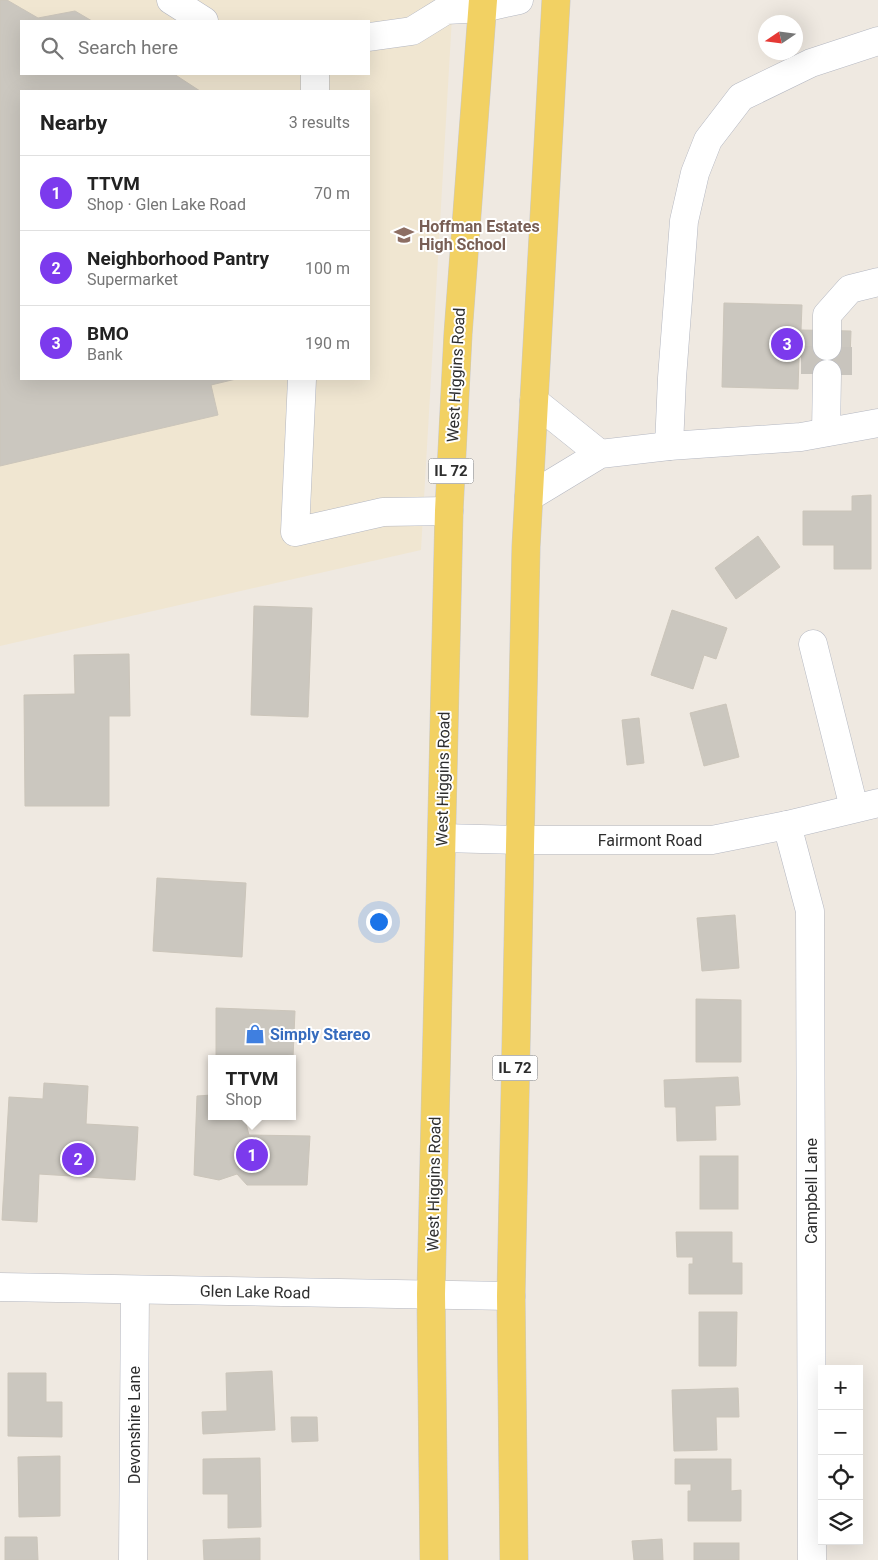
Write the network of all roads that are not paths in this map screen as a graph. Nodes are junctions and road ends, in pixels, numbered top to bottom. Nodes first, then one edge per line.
1 (171, 0) edge
2 (519, 0) edge
3 (556, 0) edge
4 (483, 4) edge
5 (439, 5) edge
6 (202, 20) edge
7 (370, 37) edge
8 (878, 41) edge
9 (316, 75) edge
10 (315, 90) edge
11 (878, 282) edge
12 (827, 341) tunnel mouth
13 (826, 379) tunnel mouth
14 (302, 380) edge
15 (534, 401) junction
16 (878, 423) edge
17 (826, 432) junction
18 (669, 446) junction
19 (600, 454) junction
20 (529, 496) junction
21 (449, 511) junction
22 (813, 644) dead end
23 (866, 806) edge
24 (787, 825) junction
25 (442, 838) junction
26 (520, 840) junction
27 (0, 1287) edge
28 (135, 1290) junction
29 (432, 1294) junction
30 (511, 1296) junction
31 (133, 1560) edge
32 (434, 1560) edge
33 (514, 1560) edge
34 (812, 1560) edge

1 - 6 street
2 - 4 street
3 - 15 main road, IL 72
4 - 5 street
4 - 21 main road, West Higgins Road / IL 72
5 - 7 street
8 - 18 street
9 - 10 street
11 - 12 street
13 - 17 street
14 - 21 street
15 - 19 street
15 - 20 main road, IL 72
16 - 17 street
17 - 18 street
18 - 19 street
19 - 20 street
20 - 26 main road, IL 72
21 - 25 main road, West Higgins Road / IL 72
22 - 23 street, Fairmont Road
23 - 24 street, Fairmont Road
24 - 26 street, Fairmont Road
24 - 34 street, Campbell Lane
25 - 26 street, Fairmont Road
25 - 29 main road, West Higgins Road / IL 72
26 - 30 main road, IL 72
27 - 28 street, Glen Lake Road
28 - 29 street, Glen Lake Road
28 - 31 street, Devonshire Lane
29 - 30 street, Glen Lake Road
29 - 32 main road, West Higgins Road / IL 72
30 - 33 main road, IL 72

